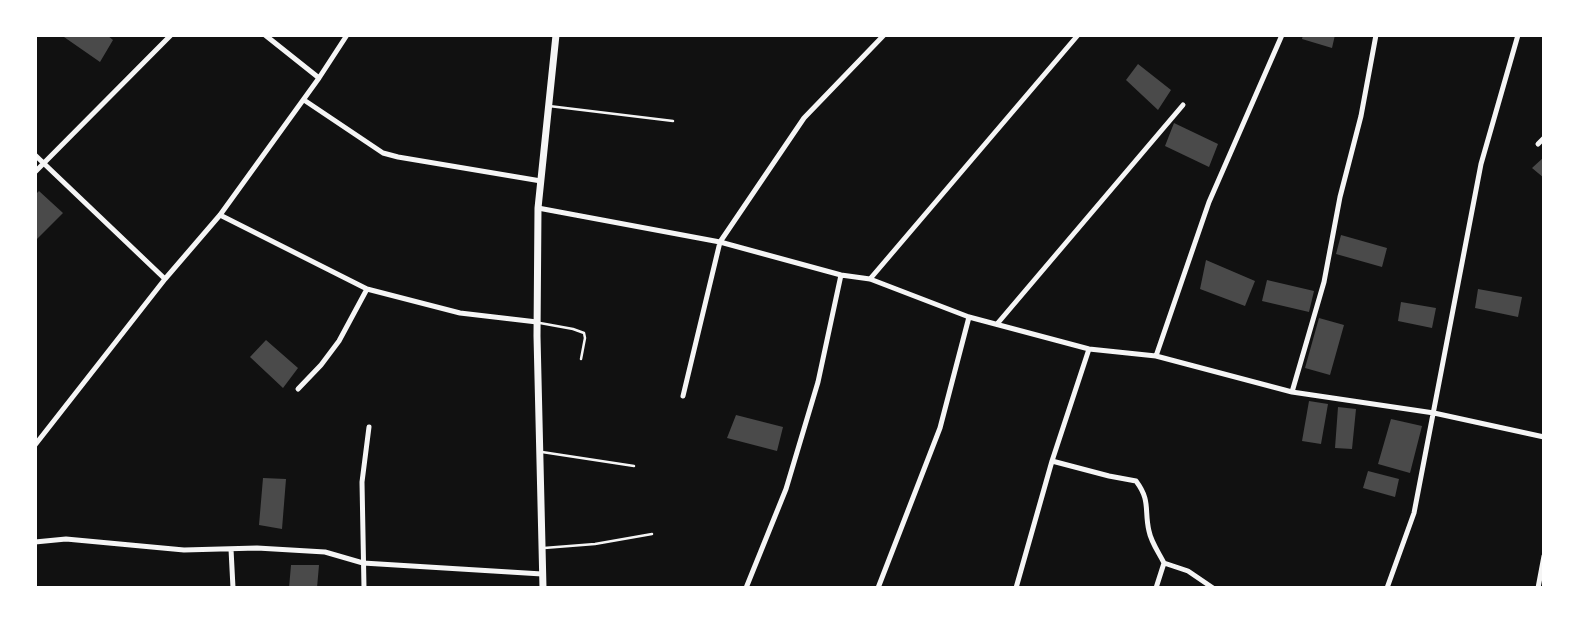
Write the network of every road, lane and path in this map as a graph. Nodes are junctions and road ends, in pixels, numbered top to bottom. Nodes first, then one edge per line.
1 (171, 35) edge
2 (265, 35) edge
3 (347, 35) edge
4 (556, 35) edge
5 (884, 35) edge
6 (1078, 35) edge
7 (1282, 35) edge
8 (1376, 35) edge
9 (1518, 35) edge
10 (319, 78) junction
11 (303, 100) junction
12 (1183, 105) dead end
13 (549, 106) junction
14 (673, 121) dead end
15 (1544, 138) edge
16 (1538, 144) dead end
17 (35, 155) edge
18 (44, 163) junction
19 (35, 172) edge
20 (541, 181) junction
21 (538, 208) junction
22 (220, 215) junction
23 (720, 242) junction
24 (841, 275) junction
25 (164, 279) junction
26 (870, 279) junction
27 (367, 289) junction
28 (969, 317) junction
29 (537, 322) junction
30 (997, 324) junction
31 (1089, 349) junction
32 (1156, 356) junction
33 (581, 359) dead end
34 (298, 389) dead end
35 (1292, 392) junction
36 (683, 396) dead end
37 (1434, 413) junction
38 (369, 427) dead end
39 (1544, 437) edge
40 (35, 444) edge
41 (539, 451) junction
42 (1052, 461) junction
43 (634, 466) dead end
44 (652, 534) dead end
45 (35, 542) edge
46 (541, 548) junction
47 (231, 549) junction
48 (1544, 556) edge
49 (363, 563) junction
50 (1164, 563) junction
51 (542, 574) junction
52 (233, 588) edge
53 (364, 588) edge
54 (543, 588) edge
55 (746, 588) edge
56 (878, 588) edge
57 (1016, 588) edge
58 (1156, 588) edge
59 (1213, 588) edge
60 (1387, 588) edge
61 (1538, 588) edge

1 - 18 street
2 - 10 street
3 - 10 street
4 - 13 main road
5 - 23 street
6 - 26 street
7 - 32 street
8 - 35 street
9 - 37 street
10 - 11 street
11 - 20 street
11 - 22 street
12 - 30 street
13 - 14 lane
13 - 20 main road
15 - 16 street
17 - 18 street
18 - 19 street
18 - 25 street
20 - 21 main road
21 - 23 street
21 - 29 main road
22 - 25 street
22 - 27 street
23 - 24 street
23 - 36 street
24 - 26 street
24 - 55 street
25 - 40 street
26 - 28 street
27 - 29 street
27 - 34 street
28 - 30 street
28 - 56 street
29 - 33 lane
29 - 41 main road
30 - 31 street
31 - 32 street
31 - 42 street
32 - 35 street
35 - 37 street
37 - 39 street
37 - 60 street
38 - 49 street
41 - 43 lane
41 - 46 main road
42 - 50 street
42 - 57 street
44 - 46 lane
45 - 47 street
46 - 51 main road
47 - 49 street
47 - 52 street
48 - 61 street
49 - 51 street
49 - 53 street
50 - 58 street
50 - 59 street
51 - 54 main road

